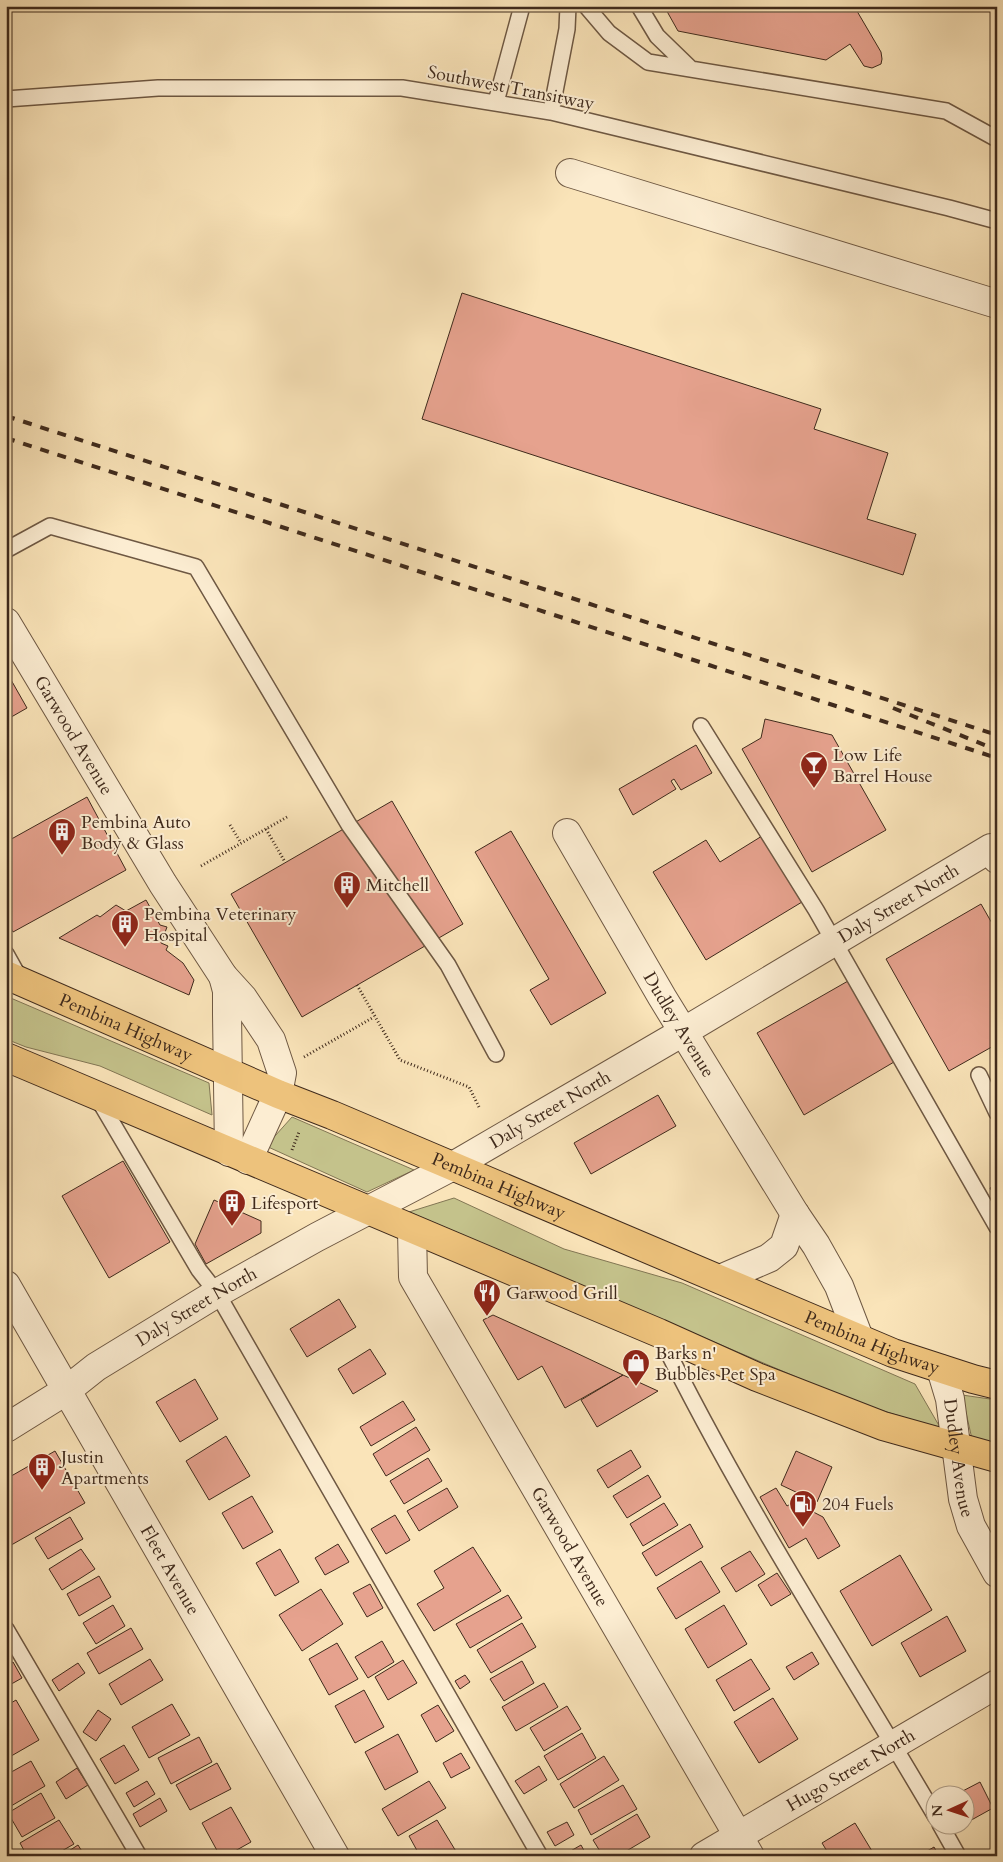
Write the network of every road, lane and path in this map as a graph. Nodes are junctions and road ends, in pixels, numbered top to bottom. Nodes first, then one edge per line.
1 (522, 6) edge
2 (568, 6) edge
3 (586, 6) edge
4 (640, 6) edge
5 (690, 68) junction
6 (6, 99) edge
7 (496, 102) junction
8 (551, 112) junction
9 (997, 139) edge
10 (570, 173) dead end
11 (997, 222) edge
12 (997, 304) edge
13 (6, 550) edge
14 (6, 622) edge
15 (701, 726) dead end
16 (287, 817) dead end
17 (230, 824) dead end
18 (266, 829) junction
19 (568, 833) dead end
20 (241, 843) junction
21 (994, 854) edge
22 (285, 862) dead end
23 (201, 866) dead end
24 (834, 942) junction
25 (6, 954) edge
26 (224, 976) junction
27 (14, 978) edge
28 (357, 985) dead end
29 (374, 1017) junction
30 (683, 1032) junction
31 (496, 1054) dead end
32 (6, 1057) edge
33 (300, 1060) dead end
34 (228, 1072) junction
35 (979, 1075) dead end
36 (96, 1094) junction
37 (278, 1094) junction
38 (479, 1107) dead end
39 (997, 1113) edge
40 (301, 1128) dead end
41 (239, 1156) junction
42 (289, 1157) dead end
43 (453, 1166) junction
44 (367, 1210) junction
45 (795, 1214) junction
46 (997, 1227) edge
47 (412, 1230) junction
48 (720, 1279) junction
49 (6, 1285) edge
50 (217, 1293) junction
51 (659, 1333) junction
52 (858, 1338) junction
53 (941, 1368) junction
54 (997, 1384) edge
55 (67, 1390) junction
56 (6, 1428) edge
57 (956, 1448) junction
58 (997, 1458) edge
59 (997, 1572) edge
60 (6, 1629) edge
61 (997, 1684) edge
62 (893, 1745) junction
63 (926, 1800) edge
64 (946, 1834) edge
65 (744, 1846) edge
66 (139, 1856) edge
67 (335, 1856) edge
68 (540, 1856) edge
69 (704, 1856) edge
70 (958, 1856) edge

1 - 7 lane
2 - 8 lane
3 - 5 lane
4 - 5 lane
5 - 9 lane
6 - 7 lane, Southwest Transitway
7 - 8 lane, Southwest Transitway
8 - 11 lane, Southwest Transitway
10 - 12 street
13 - 31 lane
14 - 26 street, Garwood Avenue
15 - 24 lane
16 - 18 path
17 - 20 path
18 - 20 path
18 - 22 path
19 - 30 street, Dudley Avenue
20 - 23 path
21 - 24 street, Daly Street North
24 - 30 street, Daly Street North
24 - 46 lane
25 - 27 lane
26 - 34 street, Garwood Avenue
26 - 37 street, Garwood Avenue
27 - 34 main road, Pembina Highway
28 - 29 path
29 - 33 path
29 - 38 path
30 - 43 street, Daly Street North
30 - 45 street, Dudley Avenue
32 - 36 main road
34 - 37 main road, Pembina Highway
34 - 41 street, Garwood Avenue
35 - 39 lane
36 - 41 main road
36 - 50 lane
37 - 41 street, Garwood Avenue
37 - 43 main road, Pembina Highway
40 - 42 path
41 - 44 main road
43 - 44 street, Daly Street North
43 - 48 main road, Pembina Highway
44 - 47 main road
44 - 50 street, Daly Street North
45 - 48 street
45 - 52 street, Dudley Avenue
47 - 51 main road
47 - 65 street, Garwood Avenue
48 - 52 main road, Pembina Highway
49 - 55 street, Fleet Avenue
50 - 55 street, Daly Street North
50 - 68 lane
51 - 57 main road
51 - 62 lane
52 - 53 main road, Pembina Highway
53 - 54 main road, Pembina Highway
53 - 57 street, Dudley Avenue
55 - 56 street, Daly Street North
55 - 67 street, Fleet Avenue
57 - 58 main road
57 - 59 street, Dudley Avenue
60 - 66 lane
61 - 62 street, Hugo Street North
62 - 63 lane
62 - 65 street, Hugo Street North
64 - 70 lane
65 - 69 street, Hugo Street North

